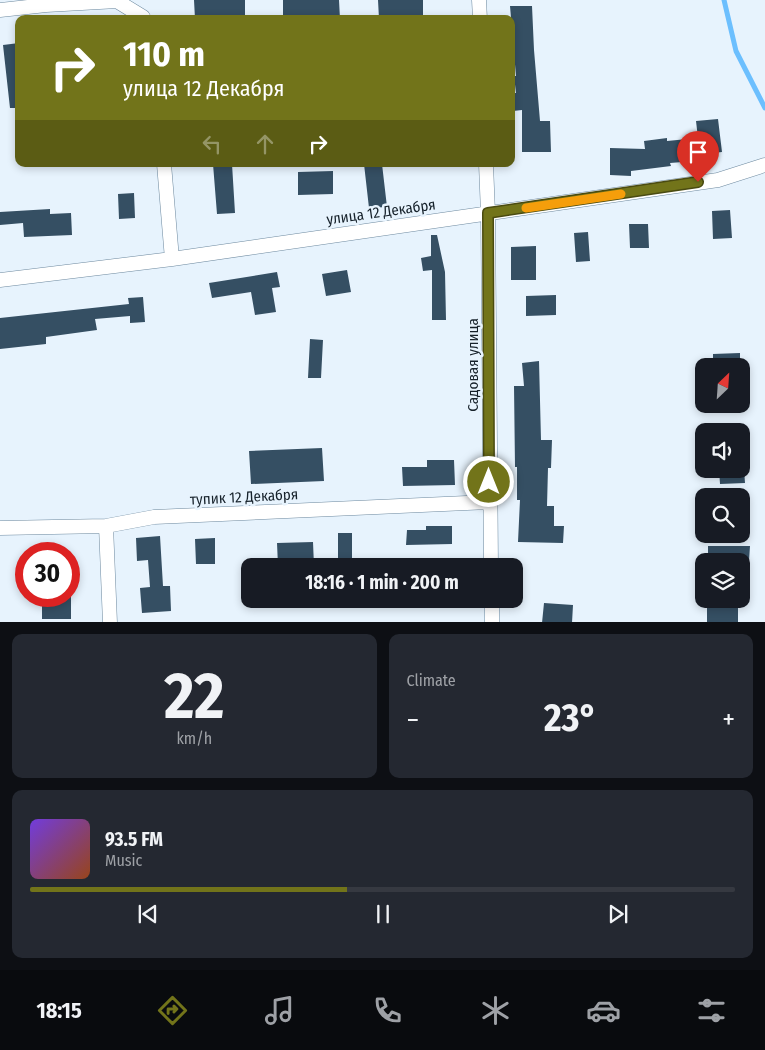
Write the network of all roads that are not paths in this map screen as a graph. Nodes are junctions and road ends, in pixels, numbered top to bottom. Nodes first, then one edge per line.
1 (479, 0) edge
2 (45, 2) edge
3 (0, 10) edge
4 (140, 15) edge
5 (480, 15) edge
6 (765, 165) edge
7 (164, 167) edge
8 (486, 167) edge
9 (488, 213) junction
10 (172, 259) junction
11 (0, 280) edge
12 (490, 502) junction
13 (106, 526) junction
14 (0, 528) edge
15 (491, 558) edge
16 (492, 608) edge
17 (110, 622) edge
18 (492, 622) edge

1 - 5 street
2 - 3 street
2 - 4 street
6 - 9 street, улица 12 Декабря
7 - 10 street
8 - 9 street, Садовая улица
9 - 10 street, улица 12 Декабря
9 - 12 street, Садовая улица
10 - 11 street, улица 12 Декабря
12 - 13 street, тупик 12 Декабря
12 - 15 street, Садовая улица
13 - 14 street, тупик 12 Декабря
13 - 17 street
16 - 18 street

